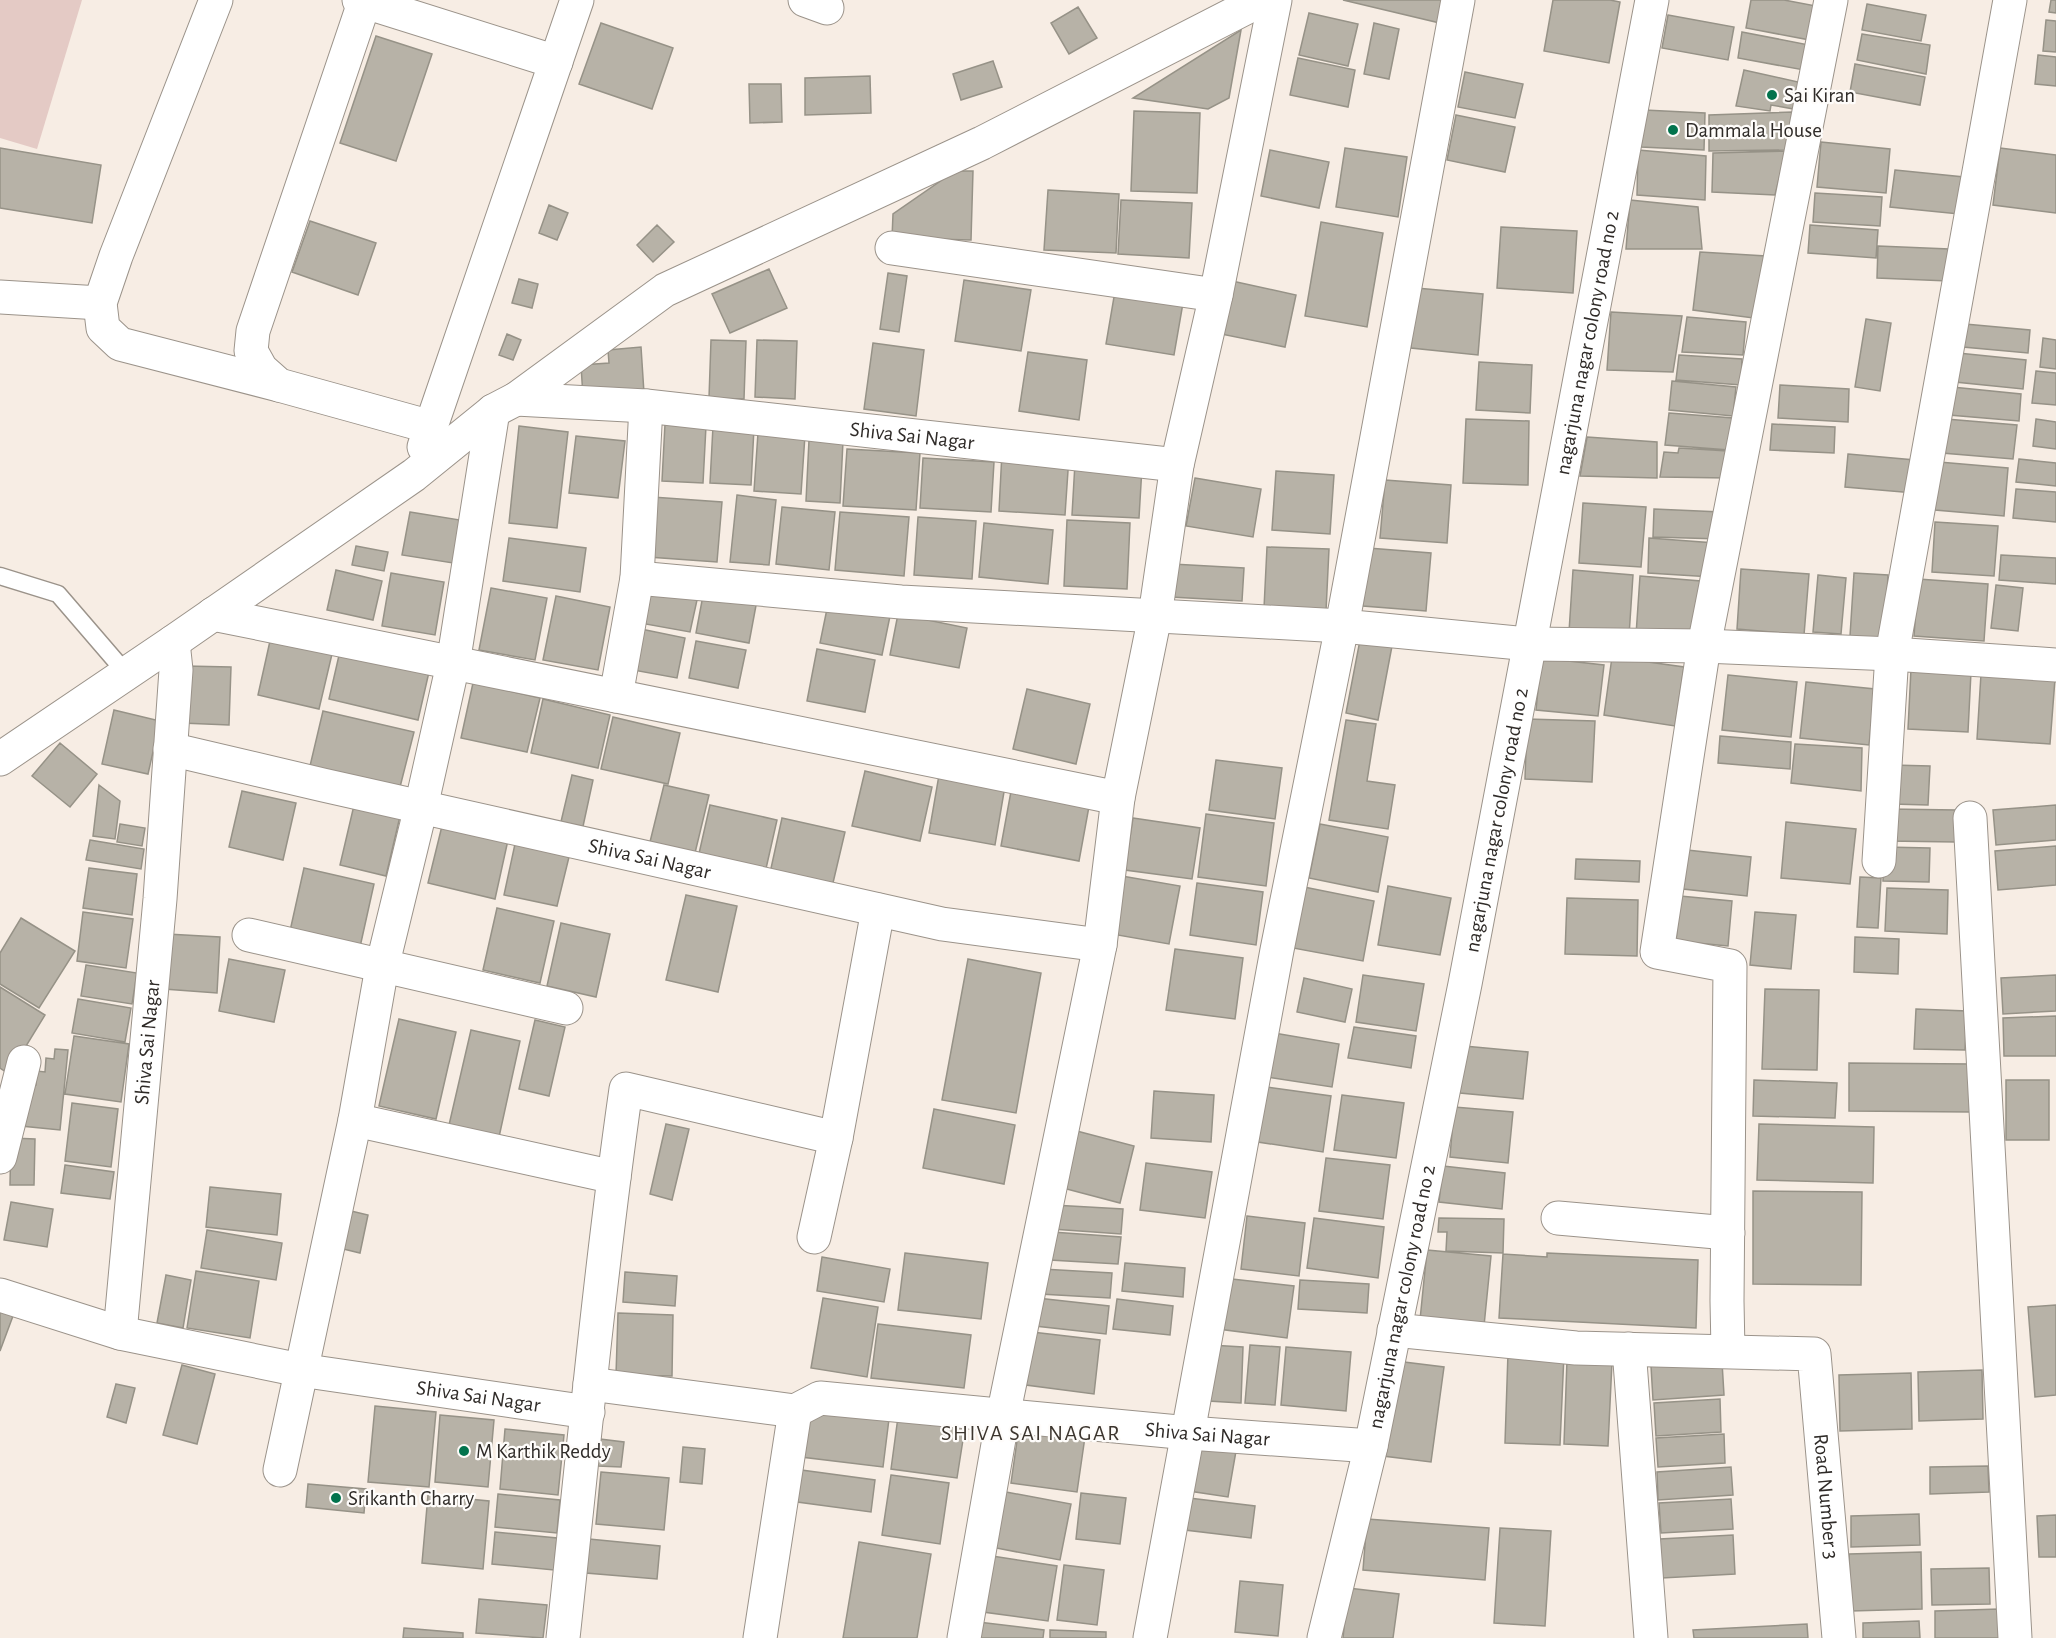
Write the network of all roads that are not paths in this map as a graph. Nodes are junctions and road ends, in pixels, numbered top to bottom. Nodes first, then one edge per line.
1 (216, 0) edge
2 (577, 0) edge
3 (1262, 0) edge
4 (1275, 0) edge
5 (1458, 0) edge
6 (1652, 0) edge
7 (1831, 0) edge
8 (2010, 0) edge
9 (363, 1) edge
10 (556, 62) junction
11 (892, 248) dead end
12 (1216, 295) junction
13 (0, 297) edge
14 (100, 303) junction
15 (279, 386) junction
16 (504, 405) junction
17 (646, 406) junction
18 (431, 427) junction
19 (1177, 465) junction
20 (414, 475) junction
21 (0, 576) edge
22 (637, 578) junction
23 (213, 614) junction
24 (1155, 616) junction
25 (1342, 626) junction
26 (173, 642) junction
27 (1529, 644) junction
28 (1704, 646) junction
29 (1893, 654) junction
30 (453, 664) junction
31 (2056, 665) edge
32 (126, 673) junction
33 (616, 696) junction
34 (170, 749) junction
35 (0, 759) edge
36 (1118, 798) junction
37 (421, 807) junction
38 (1970, 818) dead end
39 (1879, 861) dead end
40 (878, 910) junction
41 (249, 935) dead end
42 (1100, 945) junction
43 (382, 967) junction
44 (567, 1008) dead end
45 (24, 1062) dead end
46 (355, 1120) junction
47 (836, 1138) junction
48 (0, 1158) edge
49 (614, 1177) junction
50 (1558, 1218) dead end
51 (1728, 1233) junction
52 (814, 1237) dead end
53 (0, 1295) edge
54 (1394, 1330) junction
55 (120, 1333) junction
56 (1629, 1349) junction
57 (1728, 1351) junction
58 (300, 1370) junction
59 (589, 1398) junction
60 (795, 1411) junction
61 (1003, 1416) junction
62 (1189, 1433) junction
63 (1371, 1446) junction
64 (280, 1470) dead end
65 (563, 1638) edge
66 (760, 1638) edge
67 (964, 1638) edge
68 (1150, 1638) edge
69 (1324, 1638) edge
70 (1651, 1638) edge
71 (1839, 1638) edge
72 (2015, 1638) edge

1 - 14 street
2 - 10 street
3 - 16 street
4 - 12 street
5 - 25 street
6 - 27 street, nagarjuna nagar colony road no 2
7 - 28 street
8 - 29 street
9 - 10 street
9 - 15 street
10 - 18 street
11 - 12 street
12 - 19 street
13 - 14 street
14 - 15 street
15 - 18 street
16 - 17 street, Shiva Sai Nagar
16 - 20 street
16 - 30 street
17 - 19 street, Shiva Sai Nagar
17 - 22 street
18 - 20 street
19 - 24 street
20 - 23 street
21 - 32 lane
22 - 24 street
22 - 33 street
23 - 26 street
23 - 30 street
24 - 25 street
24 - 36 street
25 - 27 street
25 - 62 street
26 - 32 street
26 - 34 street, Shiva Sai Nagar
27 - 28 street
27 - 54 street, nagarjuna nagar colony road no 2
28 - 29 street
28 - 51 street
29 - 31 street
29 - 39 street
30 - 33 street
30 - 37 street
32 - 35 street
33 - 36 street
34 - 37 street, Shiva Sai Nagar
34 - 55 street, Shiva Sai Nagar
36 - 42 street
37 - 40 street, Shiva Sai Nagar
37 - 43 street
38 - 72 street
40 - 42 street, Shiva Sai Nagar
40 - 47 street
41 - 43 street
42 - 61 street
43 - 44 street
43 - 46 street
45 - 48 street
46 - 49 street
46 - 58 street
47 - 49 street
47 - 52 street
49 - 59 street
50 - 51 street
51 - 57 street
53 - 55 street, Shiva Sai Nagar
54 - 56 street
54 - 63 street, nagarjuna nagar colony road no 2
55 - 58 street, Shiva Sai Nagar
56 - 57 street
56 - 70 street
57 - 71 street, Road Number 3
58 - 59 street, Shiva Sai Nagar
58 - 64 street
59 - 60 street, Shiva Sai Nagar
59 - 65 street
60 - 61 street, Shiva Sai Nagar
60 - 66 street
61 - 62 street, Shiva Sai Nagar
61 - 67 street
62 - 63 street, Shiva Sai Nagar
62 - 68 street
63 - 69 street, nagarjuna nagar colony road no 2

